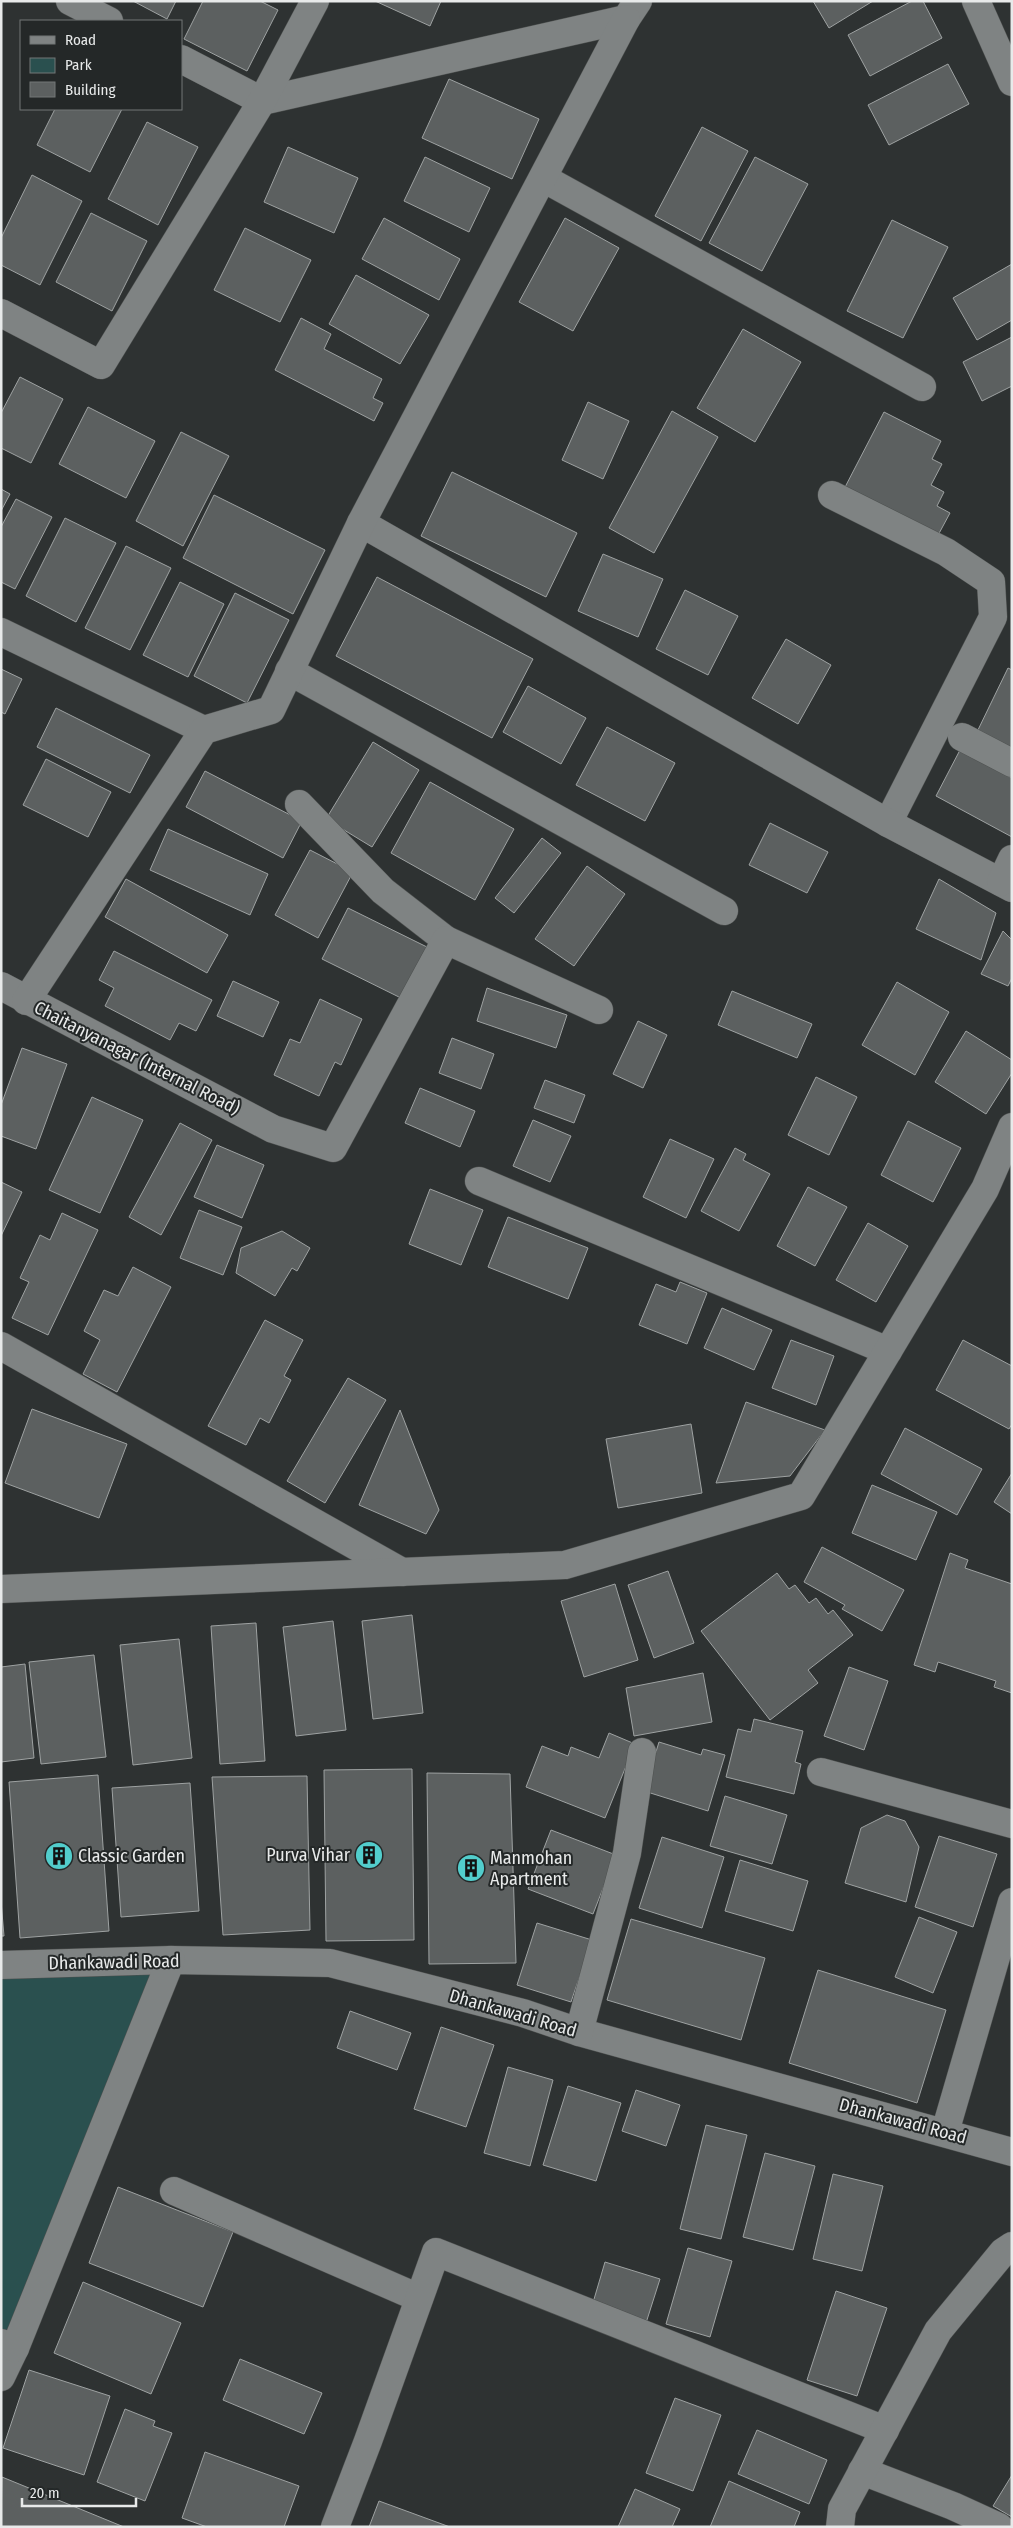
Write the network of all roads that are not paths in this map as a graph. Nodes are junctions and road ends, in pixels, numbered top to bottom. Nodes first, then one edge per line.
1 (70, 1) edge
2 (315, 1) edge
3 (976, 1) edge
4 (632, 10) edge
5 (107, 20) edge
6 (182, 60) edge
7 (1012, 82) edge
8 (262, 101) junction
9 (543, 178) junction
10 (1, 312) edge
11 (922, 387) dead end
12 (832, 495) dead end
13 (361, 523) junction
14 (1, 632) edge
15 (289, 671) junction
16 (204, 730) junction
17 (962, 737) dead end
18 (1012, 763) edge
19 (299, 804) dead end
20 (888, 823) junction
21 (1008, 876) edge
22 (724, 911) dead end
23 (446, 940) junction
24 (1, 986) edge
25 (26, 1001) junction
26 (599, 1010) dead end
27 (1012, 1127) edge
28 (479, 1181) dead end
29 (1, 1346) edge
30 (888, 1351) junction
31 (402, 1572) junction
32 (1, 1589) edge
33 (642, 1752) dead end
34 (821, 1772) dead end
35 (1012, 1824) edge
36 (1012, 1902) edge
37 (171, 1960) junction
38 (1, 1966) edge
39 (579, 2032) junction
40 (944, 2132) junction
41 (1012, 2152) edge
42 (174, 2191) dead end
43 (1012, 2246) edge
44 (419, 2298) junction
45 (8, 2346) edge
46 (1, 2377) edge
47 (885, 2430) junction
48 (862, 2471) junction
49 (335, 2527) edge
50 (840, 2527) edge
51 (998, 2527) edge

1 - 5 street
2 - 8 street
3 - 7 street
4 - 8 street
4 - 9 street
6 - 8 street
8 - 10 street
9 - 11 street
9 - 13 street
12 - 20 street
13 - 15 street
13 - 20 street
14 - 16 street
15 - 16 street
15 - 22 street
16 - 25 street
17 - 18 street
19 - 23 street
20 - 21 street
23 - 25 street, Chaitanyanagar (Internal Road)
23 - 26 street
24 - 25 street, Chaitanyanagar (Internal Road)
27 - 30 street
28 - 30 street
29 - 31 street
30 - 31 street
31 - 32 street
33 - 39 street
34 - 35 street
36 - 40 street
37 - 38 street, Dhankawadi Road
37 - 39 street, Dhankawadi Road
37 - 45 street
39 - 40 street, Dhankawadi Road
40 - 41 street, Dhankawadi Road
42 - 44 street
43 - 47 street
44 - 47 street
44 - 49 street
45 - 46 street
47 - 48 street
48 - 50 street
48 - 51 street

